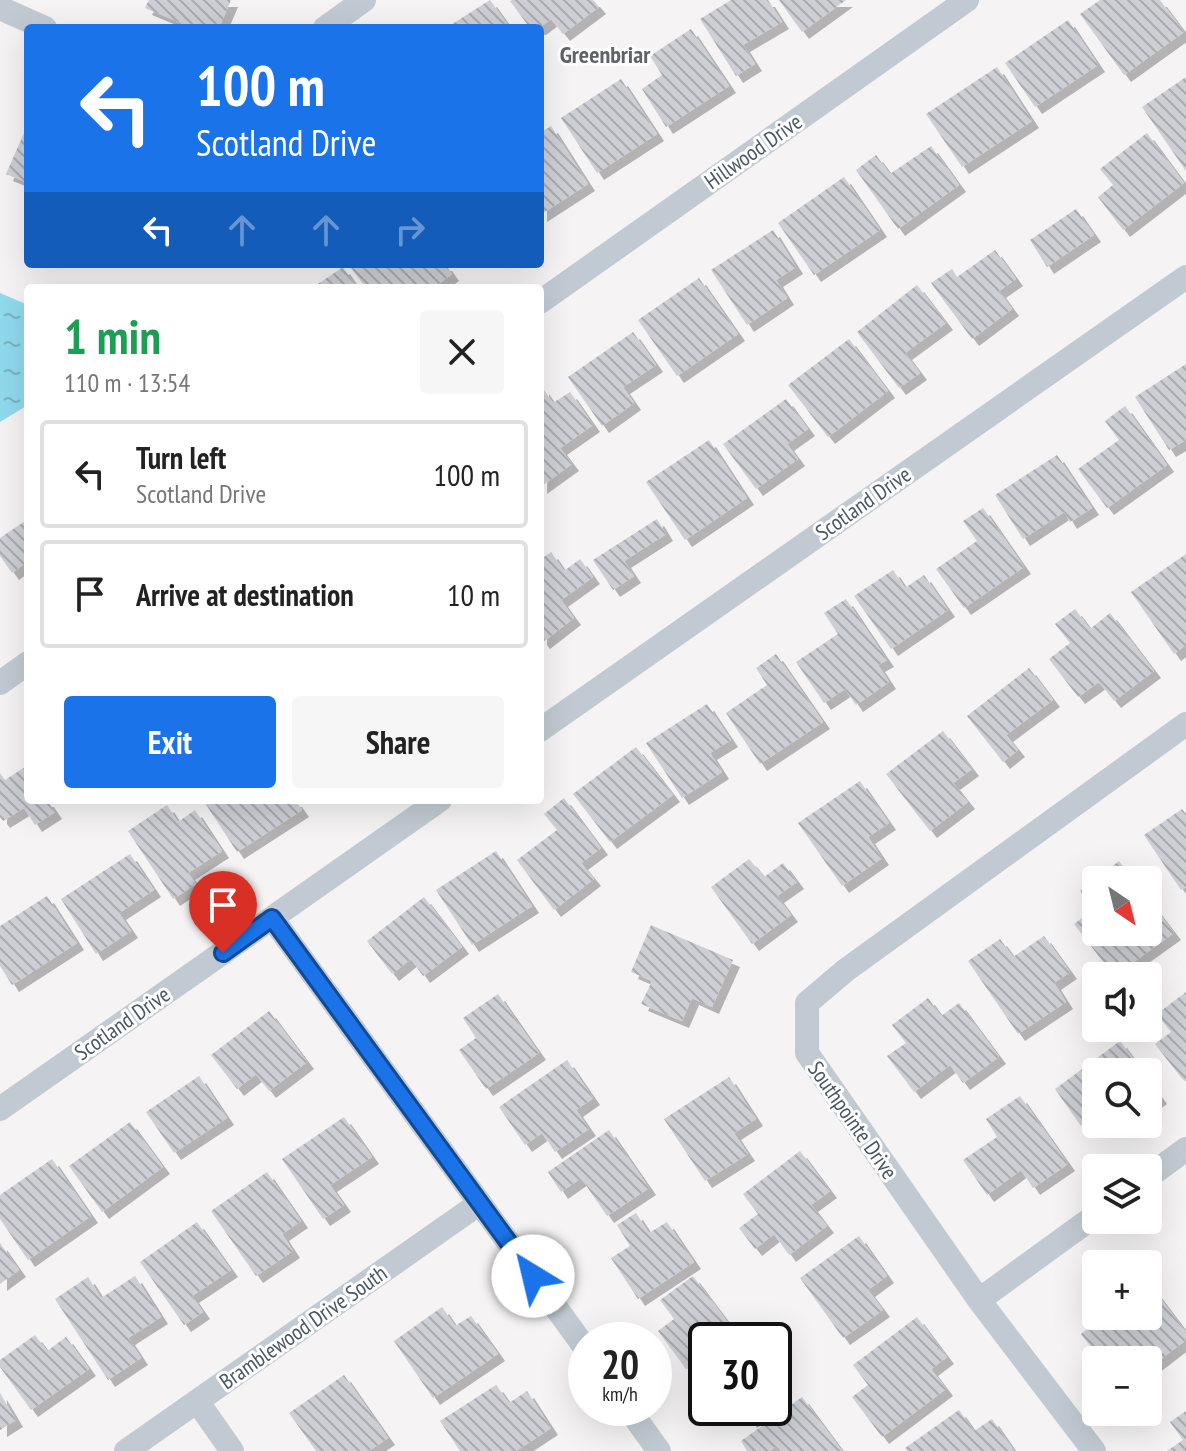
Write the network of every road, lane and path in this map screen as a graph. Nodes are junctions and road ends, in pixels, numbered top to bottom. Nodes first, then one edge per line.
1 (364, 0) edge
2 (967, 0) edge
3 (0, 8) edge
4 (36, 24) edge
5 (331, 24) edge
6 (1186, 277) edge
7 (544, 299) edge
8 (24, 666) edge
9 (0, 683) edge
10 (1186, 724) edge
11 (544, 727) edge
12 (434, 804) edge
13 (272, 918) junction
14 (0, 1109) edge
15 (1186, 1149) edge
16 (1162, 1167) edge
17 (480, 1203) junction
18 (1082, 1225) edge
19 (979, 1300) junction
20 (568, 1324) edge
21 (197, 1401) junction
22 (641, 1426) edge
23 (126, 1451) edge
24 (232, 1451) edge
25 (659, 1451) edge
26 (1094, 1451) edge

1 - 5 street
2 - 7 street, Hillwood Drive
3 - 4 street
6 - 11 street, Scotland Drive
8 - 9 street
10 - 19 street, Southpointe Drive
12 - 13 street, Scotland Drive
13 - 14 street, Scotland Drive
13 - 17 street
15 - 16 street
17 - 20 street
17 - 21 street, Bramblewood Drive South
18 - 19 street
19 - 26 street, Southpointe Drive
21 - 23 street, Bramblewood Drive South
21 - 24 street
22 - 25 street

